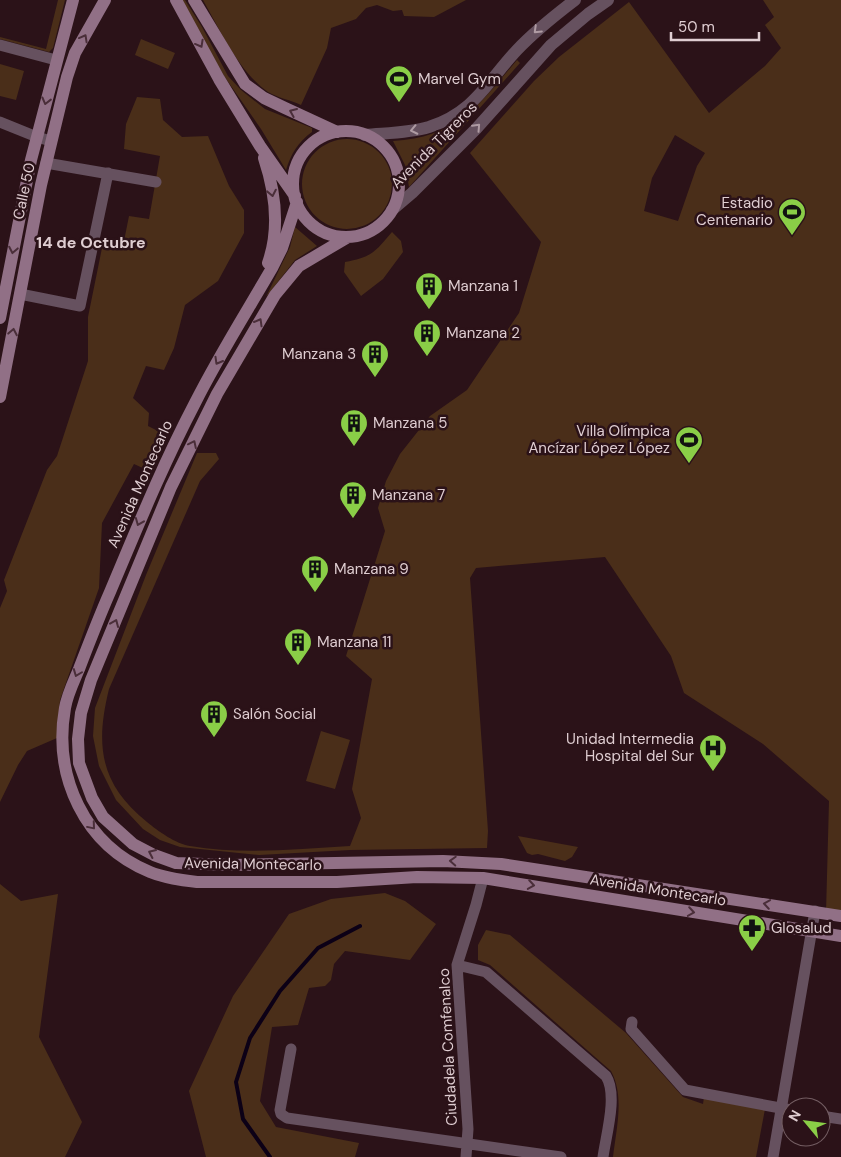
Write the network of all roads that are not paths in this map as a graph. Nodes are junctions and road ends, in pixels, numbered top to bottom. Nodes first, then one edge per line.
1 (73, 0) edge
2 (105, 0) edge
3 (176, 0) edge
4 (194, 0) edge
5 (575, 0) edge
6 (608, 0) edge
7 (0, 46) edge
8 (56, 60) junction
9 (0, 122) edge
10 (337, 132) junction
11 (38, 133) junction
12 (53, 135) junction
13 (365, 135) junction
14 (260, 146) junction
15 (46, 162) junction
16 (108, 173) junction
17 (156, 182) dead end
18 (296, 199) junction
19 (392, 210) junction
20 (348, 237) junction
21 (20, 294) junction
22 (0, 318) edge
23 (243, 319) junction
24 (0, 397) edge
25 (483, 878) junction
26 (815, 911) junction
27 (841, 916) edge
28 (813, 931) junction
29 (841, 936) edge
30 (457, 964) junction
31 (632, 1022) dead end
32 (291, 1049) dead end
33 (788, 1097) edge
34 (781, 1109) edge
35 (781, 1128) edge
36 (467, 1143) junction
37 (466, 1157) edge
38 (561, 1157) edge
39 (603, 1157) edge
40 (773, 1157) edge

1 - 8 main road, Calle 50
12 -> 2 main road, Calle 50
3 -> 14 main road
10 -> 4 main road
5 -> 13 street
19 -> 6 street, Avenida Tigreros
7 - 8 street
8 -> 11 main road, Calle 50
9 - 11 street
10 - 13 main road
10 - 18 main road
11 - 12 street
11 -> 22 main road, Calle 50
12 - 15 main road, Calle 50
13 - 19 main road
14 - 18 main road
14 -> 23 main road
15 - 16 street
15 - 21 main road, Calle 50
16 - 17 street
16 - 21 street
18 - 20 main road
18 - 23 main road, Avenida Montecarlo
19 - 20 main road
26 -> 20 main road, Avenida Montecarlo
24 -> 21 main road, Calle 50
23 -> 25 main road, Avenida Montecarlo
25 -> 28 main road, Avenida Montecarlo
25 - 30 street, Ciudadela Comfenalco
26 - 27 main road, Avenida Montecarlo
26 - 28 street
28 - 29 main road, Avenida Montecarlo
28 - 33 street
30 - 36 street, Ciudadela Comfenalco
30 - 39 street
31 - 34 street
32 - 36 street
35 - 40 street
36 - 37 street, Ciudadela Comfenalco
36 - 38 street

